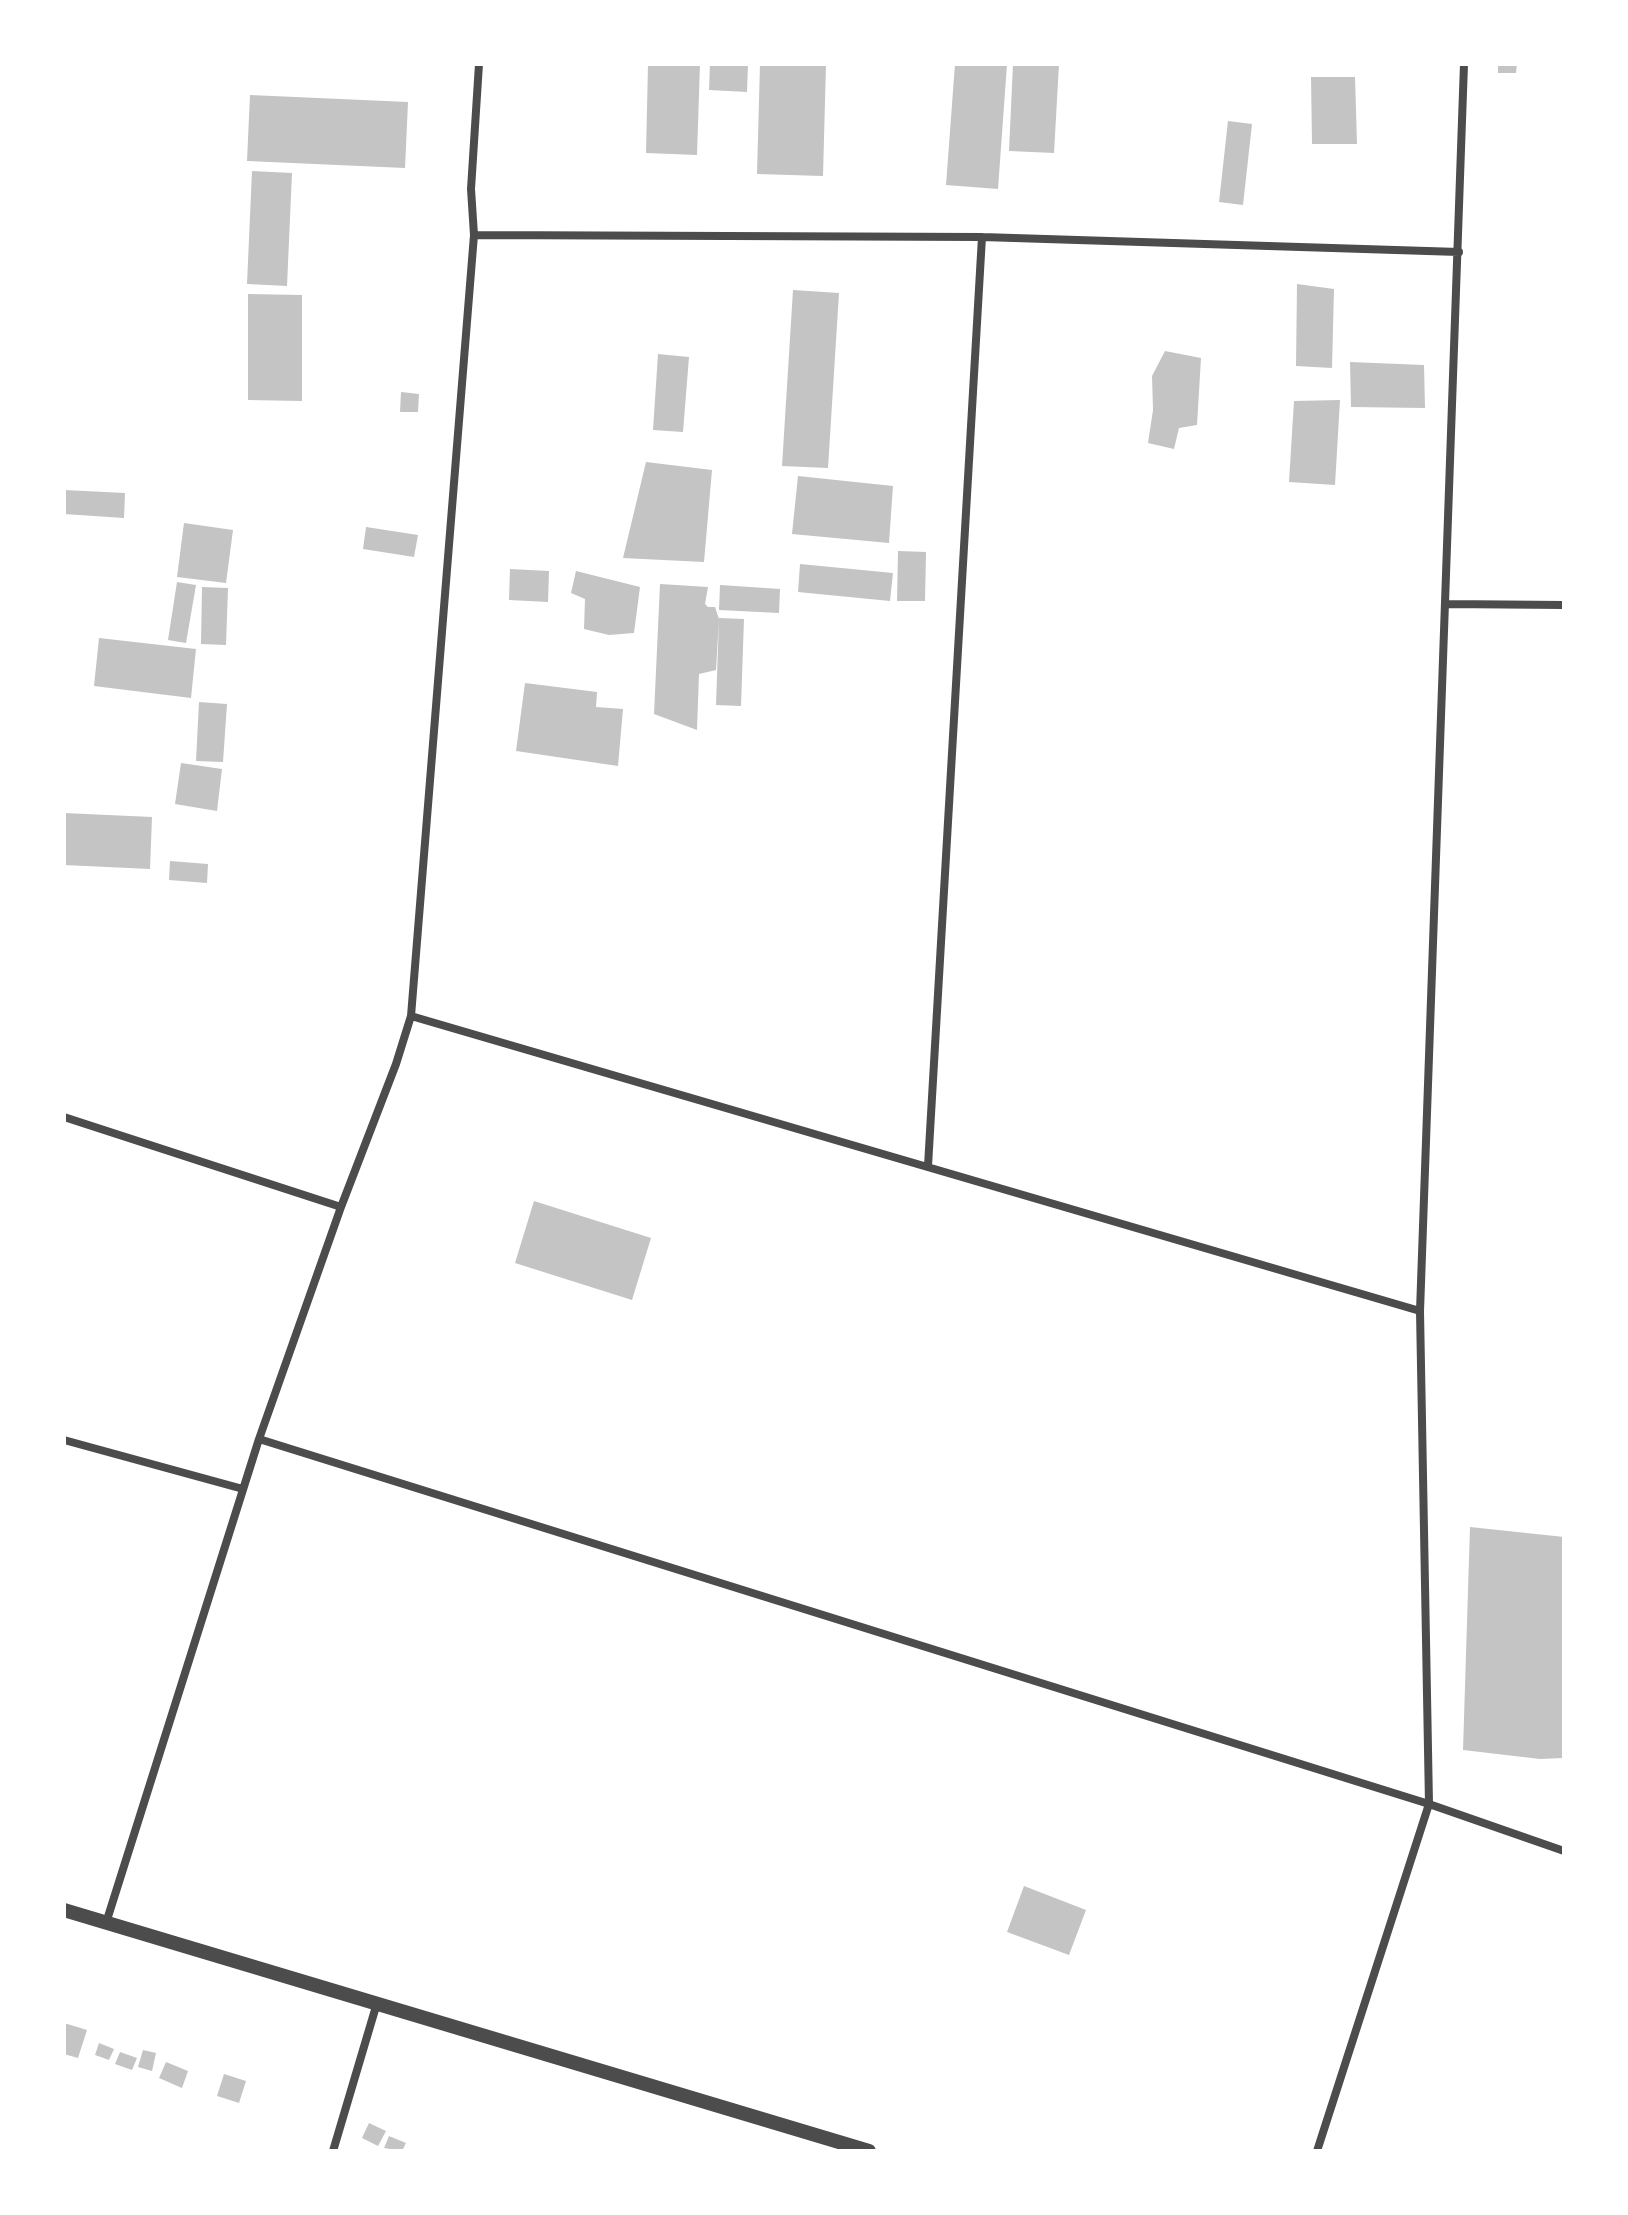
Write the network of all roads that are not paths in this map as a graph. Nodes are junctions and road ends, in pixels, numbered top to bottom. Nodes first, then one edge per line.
1 (479, 64) edge
2 (1464, 64) edge
3 (474, 235) junction
4 (982, 237) junction
5 (1459, 252) junction
6 (1445, 604) junction
7 (1564, 605) edge
8 (411, 1016) junction
9 (64, 1117) edge
10 (928, 1166) junction
11 (341, 1207) junction
12 (1420, 1311) junction
13 (259, 1439) junction
14 (64, 1440) edge
15 (243, 1489) junction
16 (1429, 1804) junction
17 (1564, 1851) edge
18 (64, 1910) edge
19 (106, 1923) junction
20 (377, 2003) junction
21 (333, 2151) edge
22 (869, 2151) edge
23 (1317, 2151) edge

1 - 3 street
2 - 5 street
3 - 4 street
3 - 8 street
4 - 5 street
4 - 10 street
5 - 6 street
6 - 7 street
6 - 12 street
8 - 10 street
8 - 11 street
9 - 11 street
10 - 12 street
11 - 13 street
12 - 16 street
13 - 15 street
13 - 16 street
14 - 15 street
15 - 19 street
16 - 17 street
16 - 23 street
18 - 19 street
19 - 20 street
20 - 21 street
20 - 22 street

